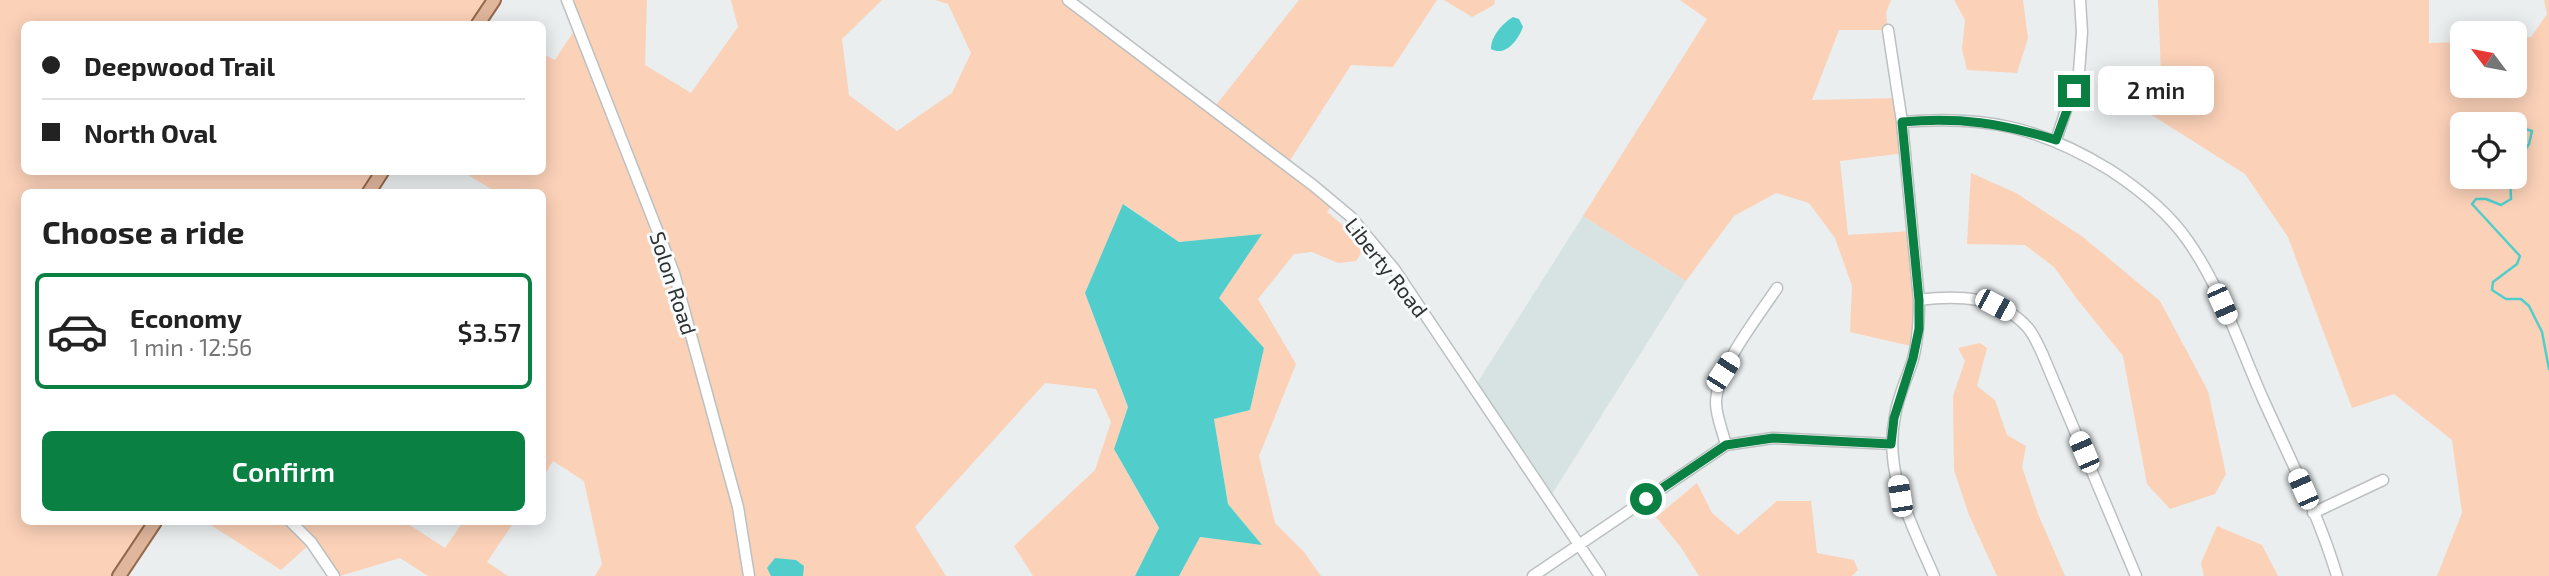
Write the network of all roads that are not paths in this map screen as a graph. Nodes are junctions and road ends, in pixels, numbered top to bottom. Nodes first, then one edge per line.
1 (494, 0) edge
2 (567, 0) edge
3 (1068, 0) edge
4 (2080, 0) edge
5 (480, 21) edge
6 (1888, 30) dead end
7 (1902, 122) junction
8 (2056, 140) junction
9 (1777, 288) dead end
10 (1919, 300) junction
11 (1891, 444) junction
12 (1726, 445) junction
13 (2383, 480) dead end
14 (2313, 513) junction
15 (153, 525) edge
16 (294, 525) edge
17 (1578, 544) junction
18 (120, 576) edge
19 (334, 576) edge
20 (749, 576) edge
21 (1533, 576) edge
22 (1600, 576) edge
23 (1934, 576) edge
24 (2136, 576) edge
25 (2337, 576) edge

1 - 5 main road
2 - 20 street, Solon Road
3 - 17 street, Liberty Road
4 - 8 street
6 - 7 street
7 - 8 street
7 - 10 street
8 - 14 street
9 - 12 street
10 - 11 street
10 - 24 street
11 - 12 street
11 - 23 street
12 - 17 street
13 - 14 street
14 - 25 street
15 - 18 main road
16 - 19 street
17 - 21 street
17 - 22 street, Liberty Road

